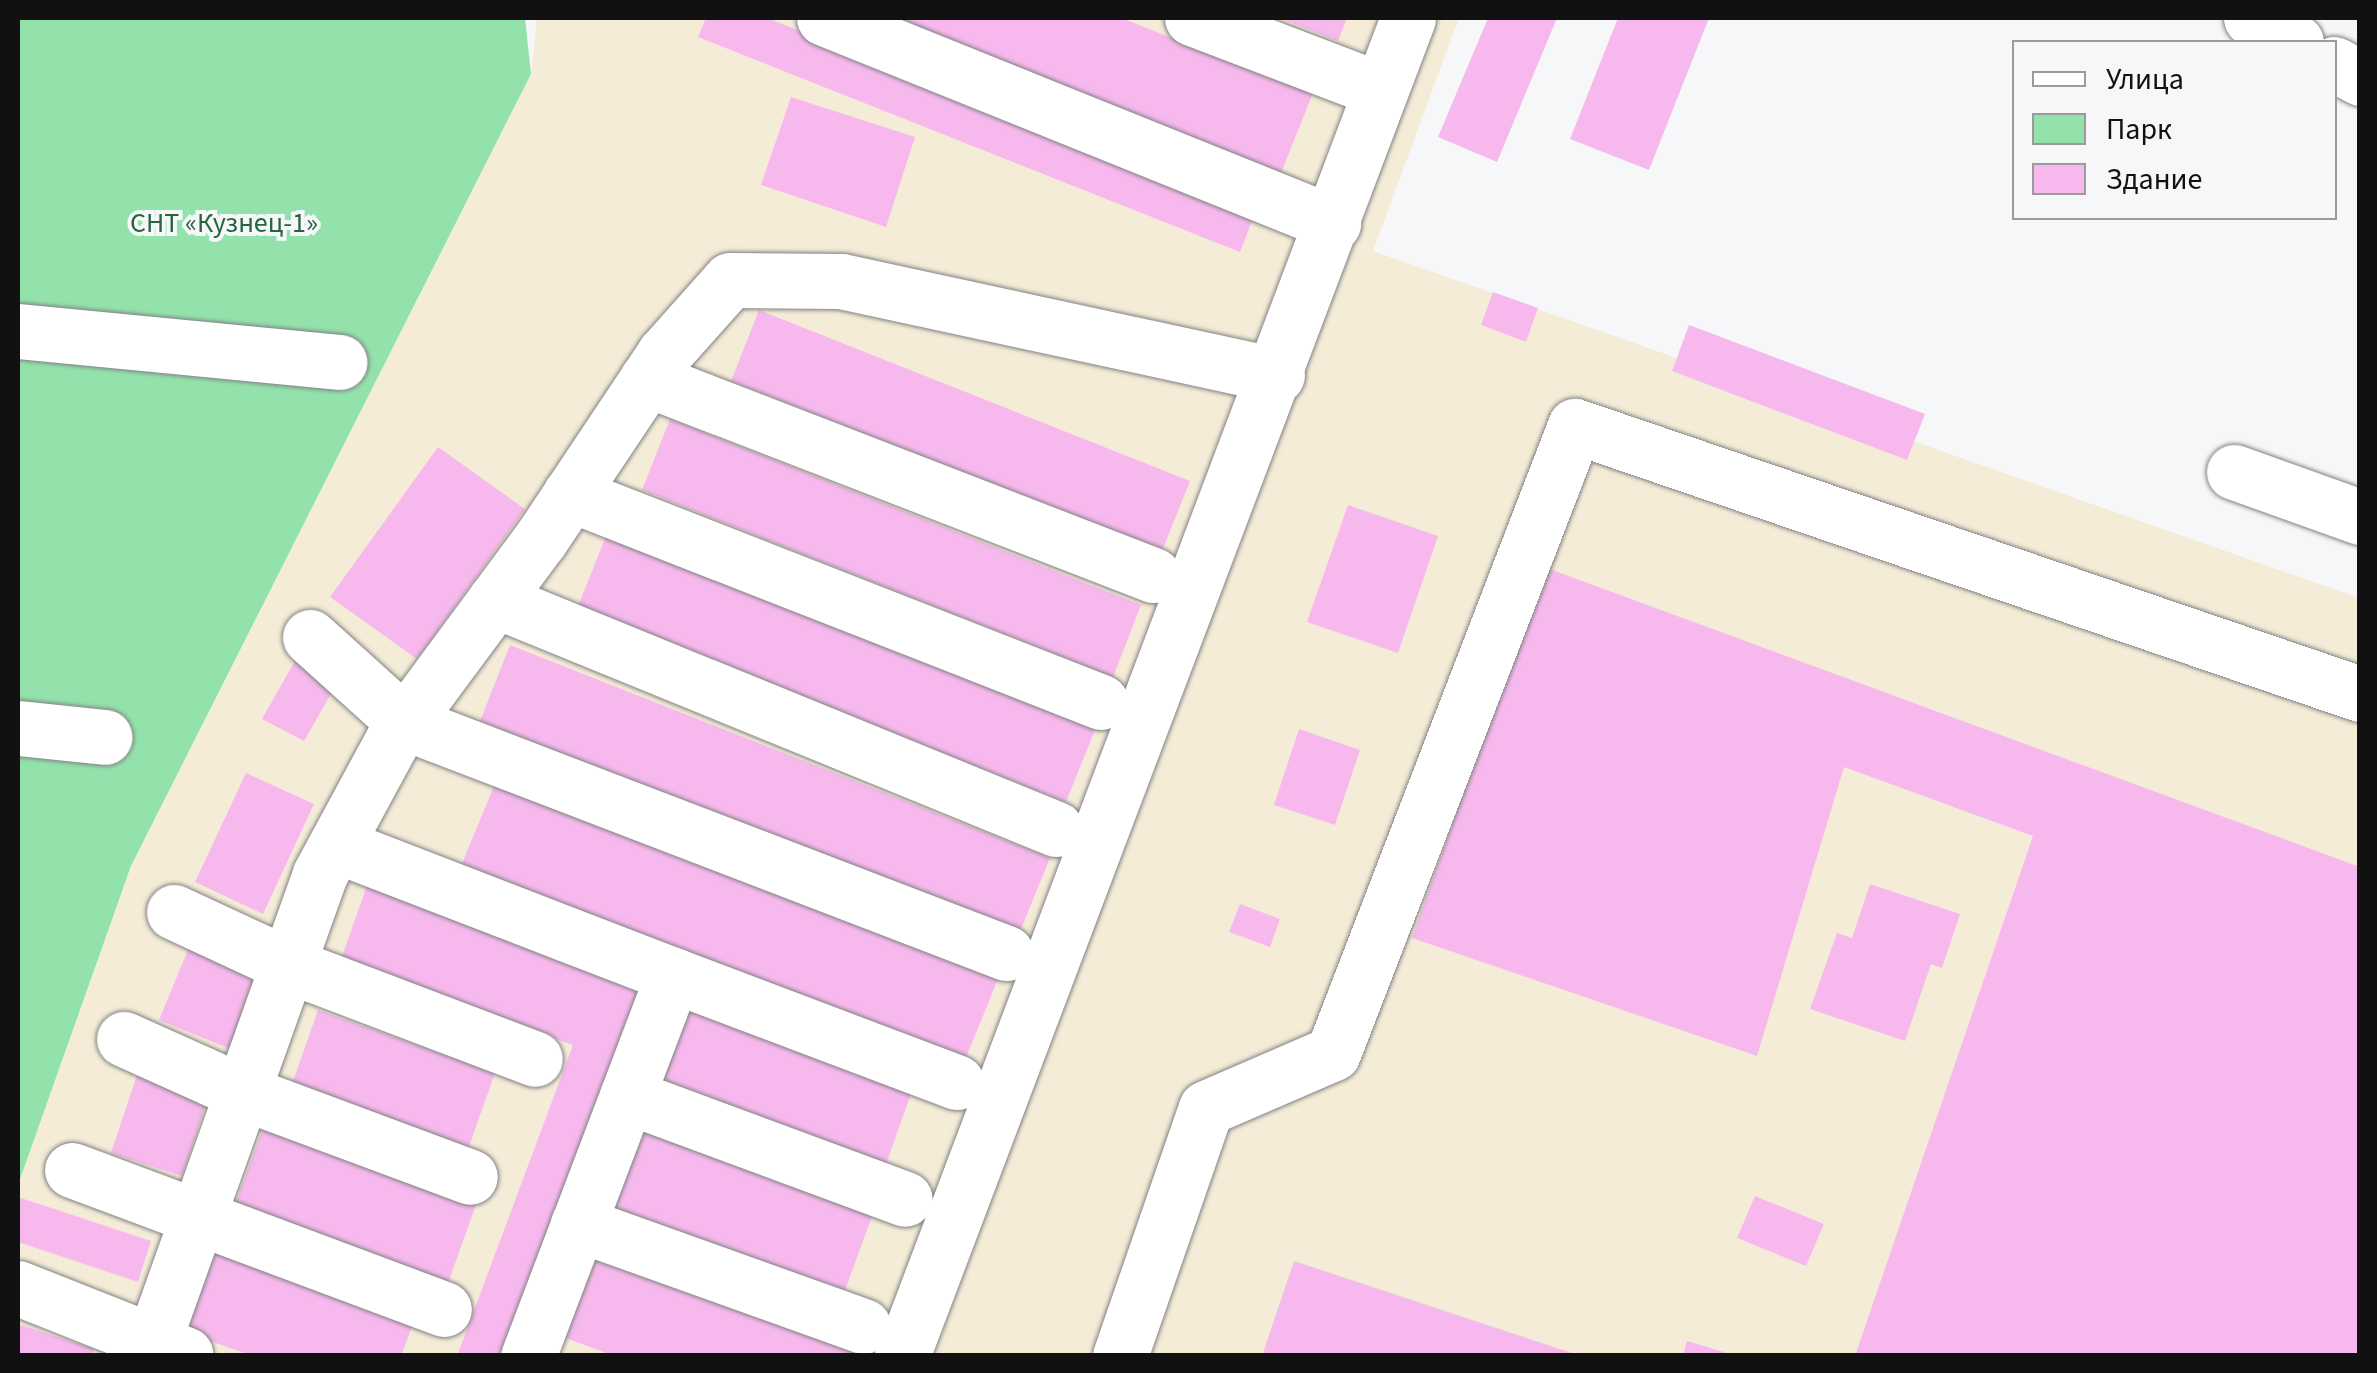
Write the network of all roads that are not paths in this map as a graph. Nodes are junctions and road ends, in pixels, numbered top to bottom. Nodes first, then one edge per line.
1 (824, 18) edge
2 (1192, 18) edge
3 (1408, 18) edge
4 (2251, 18) edge
5 (2292, 40) edge
6 (2337, 66) edge
7 (2360, 78) edge
8 (1382, 90) junction
9 (1333, 223) junction
10 (18, 330) edge
11 (340, 362) dead end
12 (1277, 375) junction
13 (647, 379) junction
14 (2234, 472) dead end
15 (570, 494) junction
16 (2360, 517) edge
17 (1153, 575) dead end
18 (495, 600) junction
19 (310, 637) dead end
20 (2360, 694) edge
21 (1101, 702) dead end
22 (404, 722) junction
23 (18, 728) edge
24 (105, 737) dead end
25 (1056, 829) dead end
26 (336, 845) junction
27 (174, 912) dead end
28 (1006, 953) dead end
29 (288, 965) junction
30 (672, 975) junction
31 (124, 1039) dead end
32 (535, 1058) dead end
33 (956, 1082) dead end
34 (242, 1092) junction
35 (626, 1096) junction
36 (72, 1170) dead end
37 (470, 1177) dead end
38 (905, 1199) dead end
39 (198, 1216) junction
40 (578, 1224) junction
41 (18, 1288) edge
42 (444, 1309) dead end
43 (883, 1341) edge
44 (163, 1351) edge
45 (536, 1353) edge
46 (1120, 1356) edge

1 - 9 street
2 - 8 street
3 - 8 street
4 - 5 street
6 - 7 street
8 - 9 street
9 - 12 street
10 - 11 street
12 - 13 street
12 - 43 street
13 - 15 street
13 - 17 street
14 - 16 street
15 - 18 street
15 - 21 street
18 - 22 street
18 - 25 street
19 - 22 street
20 - 46 street
22 - 26 street
22 - 28 street
23 - 24 street
26 - 29 street
26 - 30 street
27 - 29 street
29 - 32 street
29 - 34 street
30 - 33 street
30 - 35 street
31 - 34 street
34 - 37 street
34 - 39 street
35 - 38 street
35 - 40 street
36 - 39 street
39 - 42 street
39 - 44 street
40 - 43 street
40 - 45 street
41 - 44 street

